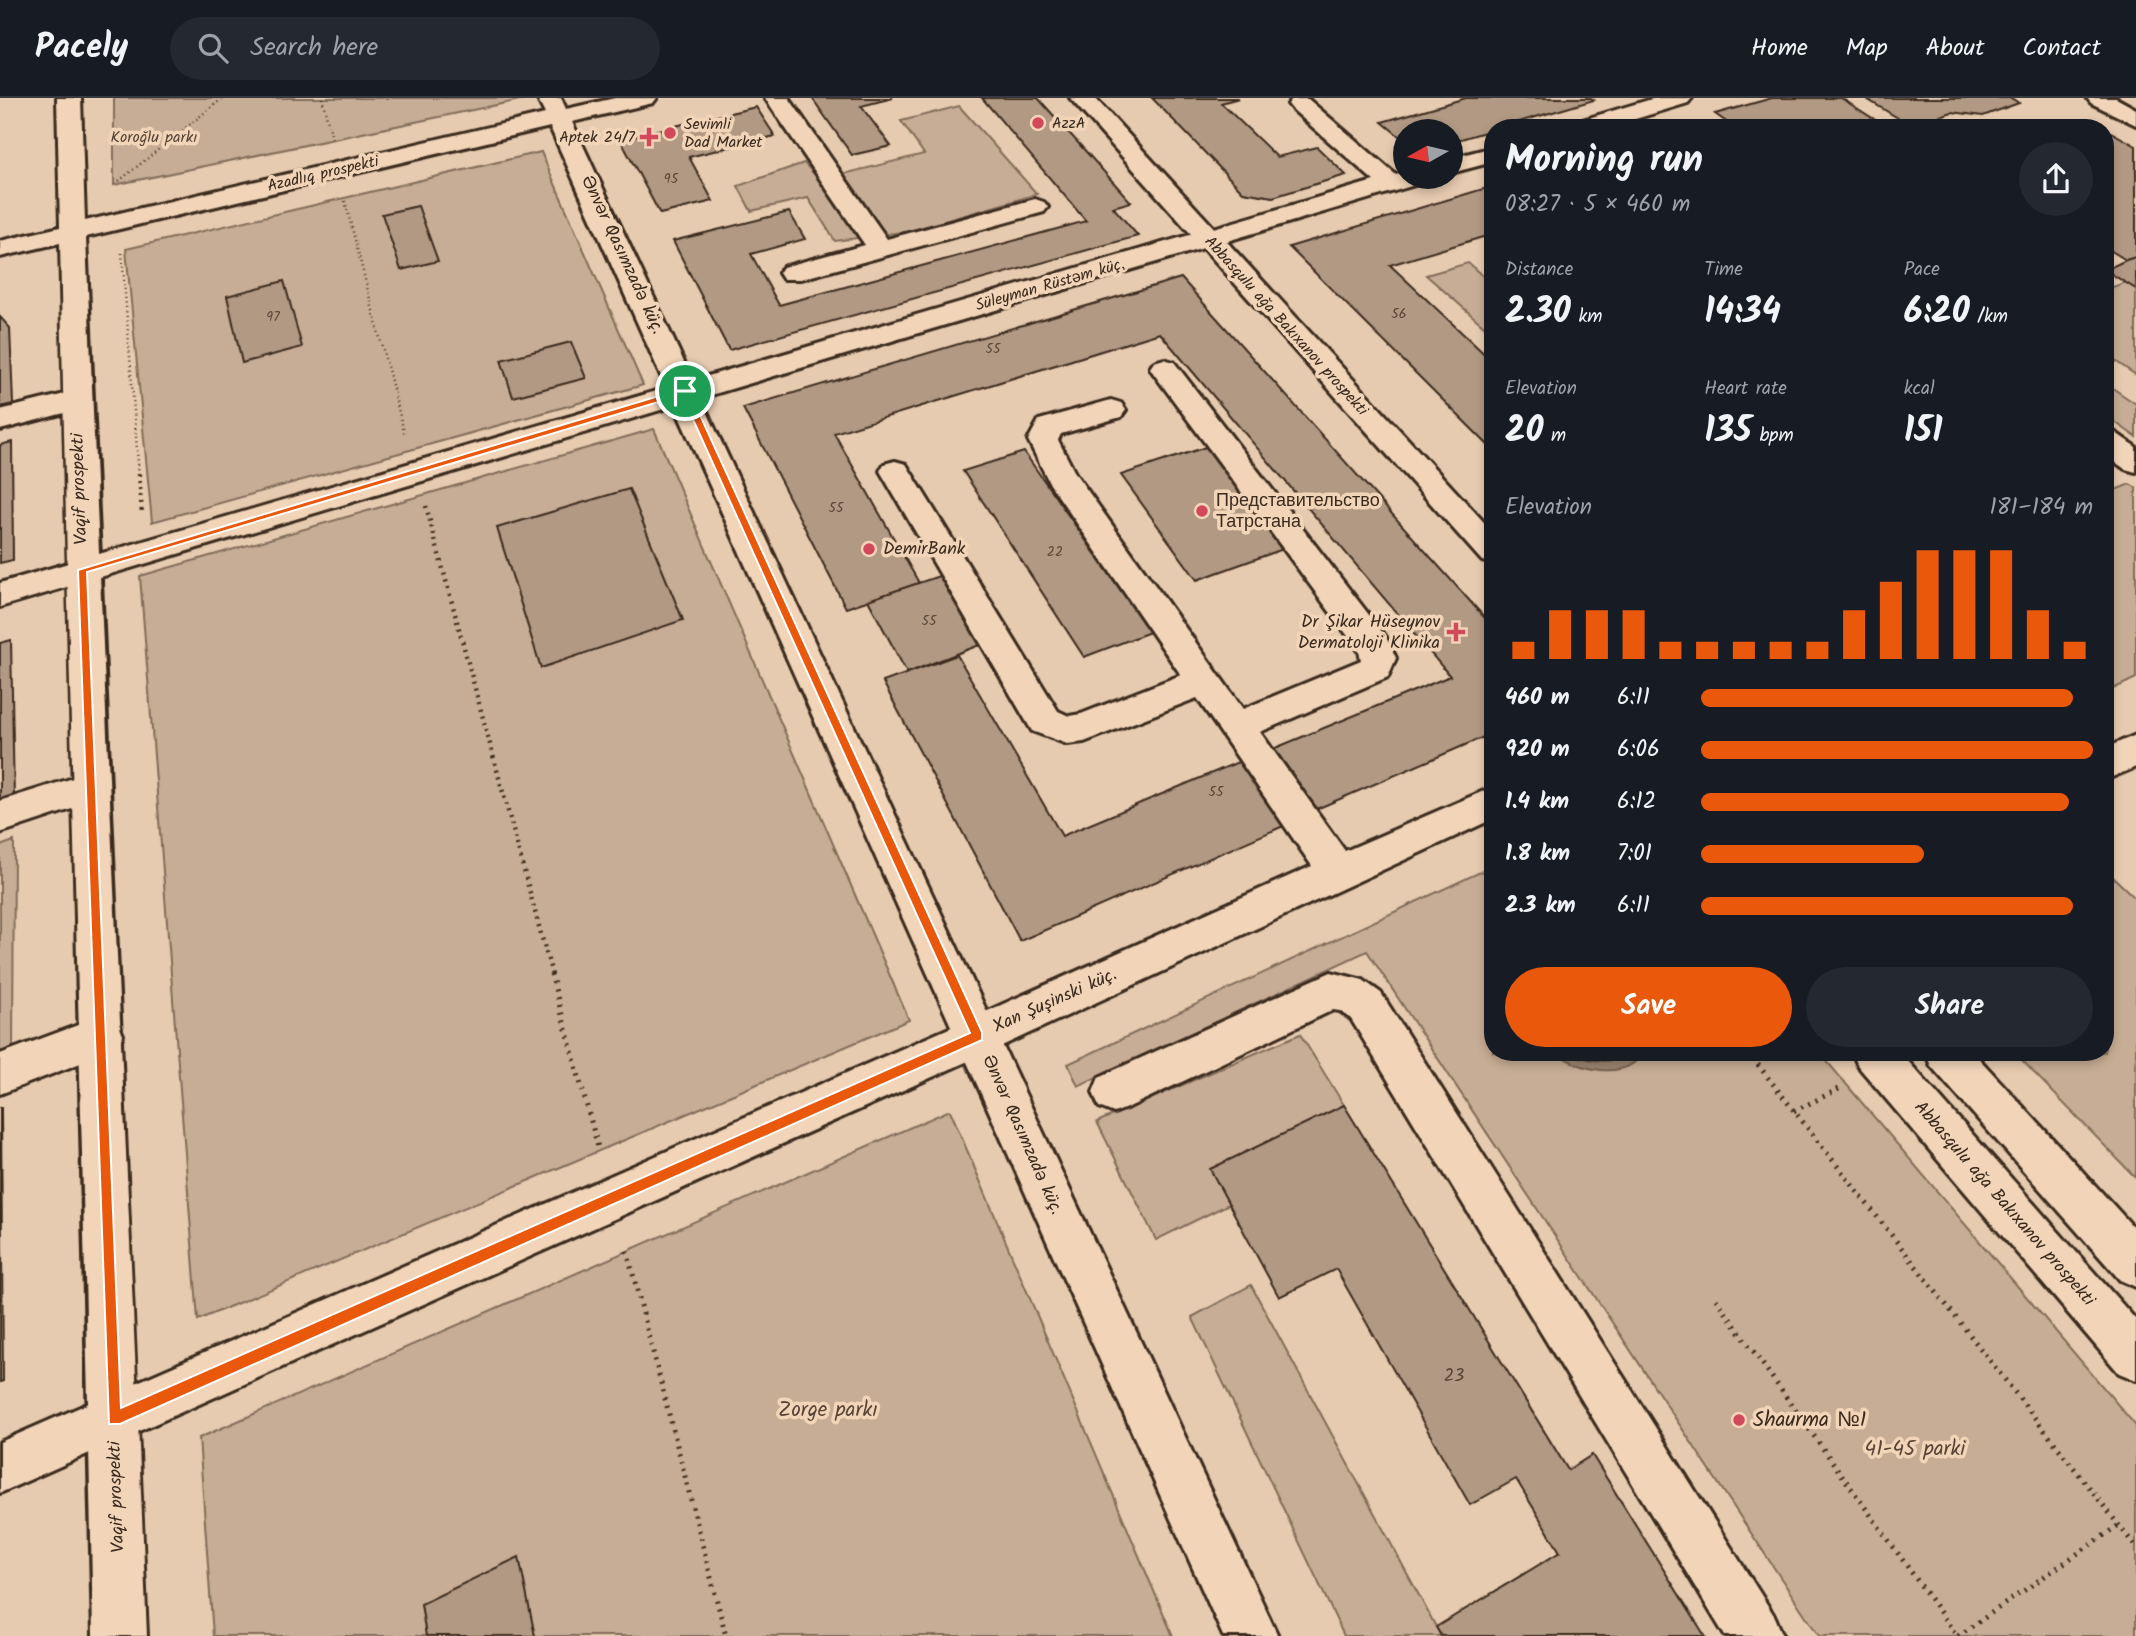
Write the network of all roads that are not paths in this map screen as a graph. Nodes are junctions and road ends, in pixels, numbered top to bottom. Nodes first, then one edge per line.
1 (69, 98) edge
2 (645, 98) edge
3 (777, 98) edge
4 (1082, 98) edge
5 (1680, 98) edge
6 (2099, 98) edge
7 (1300, 104) dead end
8 (1631, 104) edge
9 (554, 108) edge
10 (2136, 118) edge
11 (1599, 119) edge
12 (1653, 119) edge
13 (1484, 157) edge
14 (1463, 163) edge
15 (1393, 172) edge
16 (1393, 183) edge
17 (1035, 207) dead end
18 (73, 232) junction
19 (1207, 239) junction
20 (0, 249) edge
21 (881, 249) junction
22 (792, 273) dead end
23 (1164, 368) dead end
24 (685, 391) junction
25 (77, 400) junction
26 (1111, 410) dead end
27 (0, 420) edge
28 (2114, 446) edge
29 (2136, 462) edge
30 (895, 471) dead end
31 (1484, 543) edge
32 (83, 570) junction
33 (0, 595) edge
34 (1203, 681) junction
35 (1236, 727) junction
36 (2136, 750) edge
37 (2114, 761) edge
38 (89, 788) junction
39 (1484, 806) edge
40 (0, 817) edge
41 (1339, 874) junction
42 (102, 1035) junction
43 (978, 1036) junction
44 (1954, 1061) edge
45 (1860, 1068) edge
46 (0, 1074) edge
47 (1114, 1092) dead end
48 (2136, 1264) edge
49 (2136, 1356) edge
50 (114, 1418) junction
51 (0, 1468) edge
52 (120, 1636) edge
53 (1251, 1636) edge
54 (1756, 1636) edge

1 - 18 main road, Vaqif prospekti
2 - 9 main road, Azadlıq prospekti
3 - 21 main road
4 - 19 main road, Abbasqulu ağa Bakıxanov prospekti
5 - 8 main road
6 - 10 main road
7 - 15 main road
8 - 11 main road
8 - 12 main road
9 - 18 main road, Azadlıq prospekti
9 - 24 main road, Ənvər Qasımzadə küç.
13 - 14 main road
16 - 19 main road, Süleyman Rüstəm küç.
17 - 21 main road
18 - 20 main road, Azadlıq prospekti
18 - 25 main road, Vaqif prospekti
19 - 24 main road, Süleyman Rüstəm küç.
19 - 31 main road, Abbasqulu ağa Bakıxanov prospekti
21 - 22 main road
23 - 35 main road
24 - 32 main road, Süleyman Rüstəm küç.
24 - 43 main road, Ənvər Qasımzadə küç.
25 - 27 main road
25 - 32 main road, Vaqif prospekti
26 - 34 main road
28 - 29 main road
30 - 34 main road
32 - 33 main road, Süleyman Rüstəm küç.
32 - 38 main road, Vaqif prospekti
34 - 35 main road
35 - 41 main road
36 - 37 main road
38 - 40 main road
38 - 42 main road, Vaqif prospekti
39 - 41 main road, Xan Şuşinski küç.
41 - 43 main road, Xan Şuşinski küç.
42 - 46 main road
42 - 50 main road, Vaqif prospekti
43 - 50 main road, Xan Şuşinski küç.
43 - 53 main road, Ənvər Qasımzadə küç.
44 - 48 main road
45 - 49 main road, Abbasqulu ağa Bakıxanov prospekti
47 - 54 main road
50 - 51 main road, Xan Şuşinski küç.
50 - 52 main road, Vaqif prospekti

